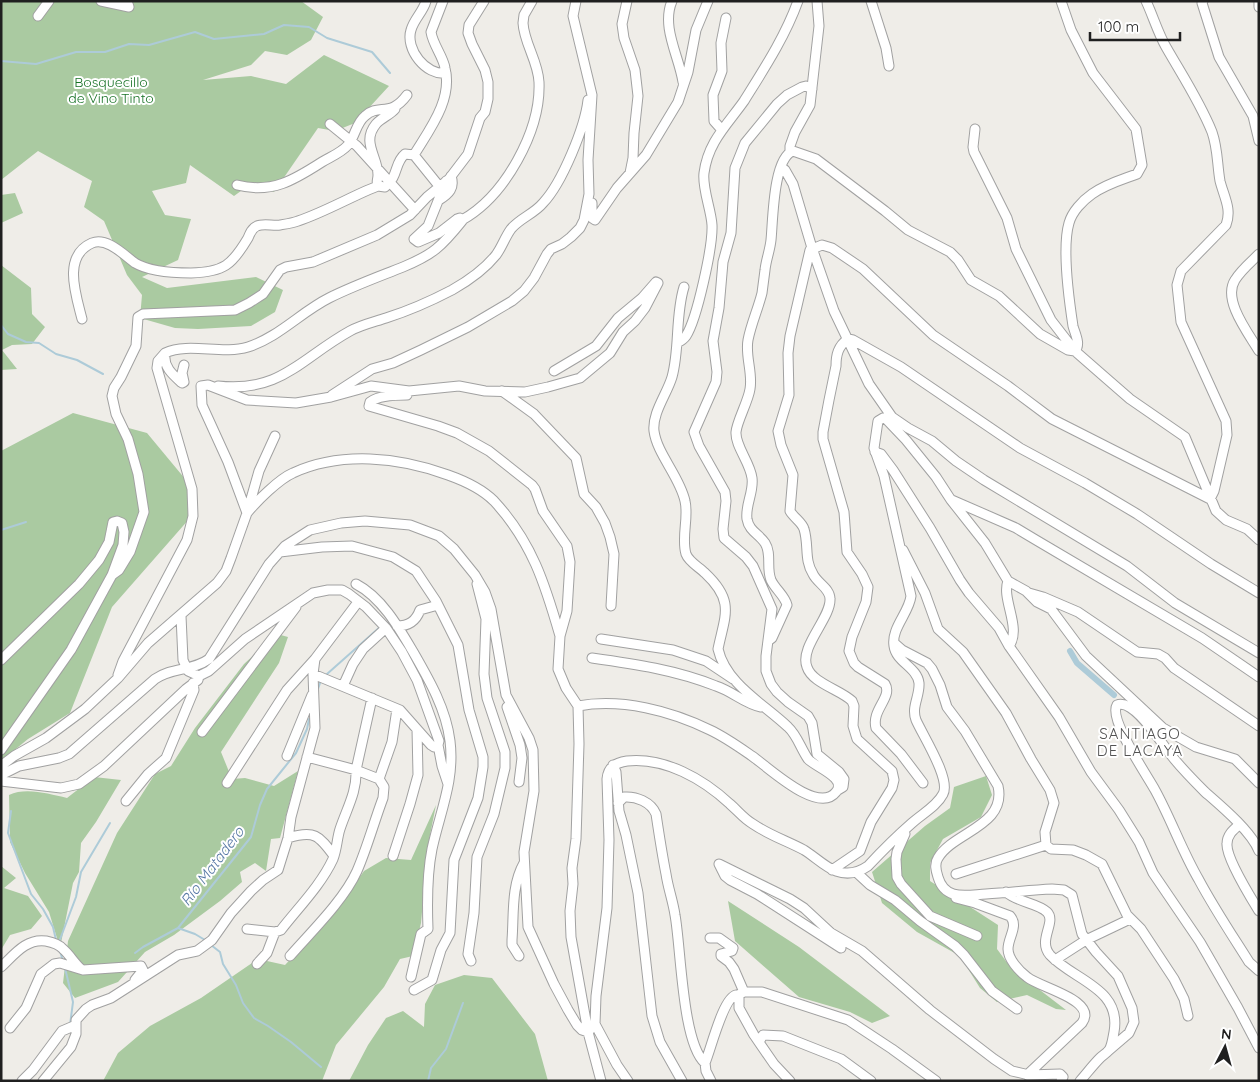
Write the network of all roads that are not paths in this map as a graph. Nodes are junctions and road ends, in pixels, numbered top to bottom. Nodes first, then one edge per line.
1 (49, 1) edge
2 (101, 1) edge
3 (125, 1) edge
4 (426, 1) edge
5 (443, 1) edge
6 (484, 1) edge
7 (532, 1) edge
8 (576, 1) edge
9 (627, 1) edge
10 (672, 1) edge
11 (708, 1) edge
12 (798, 1) edge
13 (817, 1) edge
14 (870, 1) edge
15 (1061, 1) edge
16 (1146, 1) edge
17 (1259, 1) edge
18 (1204, 2) edge
19 (1259, 7) edge
20 (38, 16) dead end
21 (726, 18) dead end
22 (888, 66) dead end
23 (446, 73) junction
24 (590, 82) junction
25 (684, 84) junction
26 (812, 89) junction
27 (407, 95) dead end
28 (395, 107) junction
29 (330, 124) dead end
30 (975, 128) dead end
31 (722, 130) junction
32 (351, 140) junction
33 (1259, 140) edge
34 (790, 151) junction
35 (414, 155) junction
36 (376, 167) junction
37 (781, 167) junction
38 (630, 173) junction
39 (445, 181) junction
40 (390, 183) junction
41 (237, 185) dead end
42 (378, 186) junction
43 (589, 190) junction
44 (415, 210) junction
45 (462, 220) junction
46 (812, 248) junction
47 (1259, 254) edge
48 (684, 287) dead end
49 (82, 319) dead end
50 (848, 339) junction
51 (677, 342) junction
52 (1075, 351) junction
53 (1259, 352) edge
54 (165, 353) junction
55 (184, 365) dead end
56 (554, 371) dead end
57 (208, 385) junction
58 (467, 388) junction
59 (502, 391) junction
60 (331, 398) junction
61 (888, 417) junction
62 (275, 436) dead end
63 (875, 452) junction
64 (1210, 499) junction
65 (951, 500) junction
66 (247, 513) junction
67 (1259, 540) edge
68 (901, 549) junction
69 (280, 552) junction
70 (112, 574) junction
71 (475, 575) junction
72 (1008, 581) junction
73 (356, 584) dead end
74 (1029, 593) junction
75 (1259, 594) edge
76 (301, 601) junction
77 (358, 602) junction
78 (438, 605) junction
79 (611, 606) dead end
80 (181, 616) junction
81 (397, 626) junction
82 (386, 628) junction
83 (560, 636) junction
84 (601, 638) dead end
85 (768, 641) junction
86 (894, 643) junction
87 (1009, 646) junction
88 (1259, 653) edge
89 (592, 658) dead end
90 (315, 659) junction
91 (1, 660) edge
92 (186, 668) junction
93 (313, 674) junction
94 (1259, 677) edge
95 (118, 678) junction
96 (196, 680) junction
97 (738, 682) junction
98 (343, 686) junction
99 (314, 690) junction
100 (506, 695) junction
101 (372, 698) junction
102 (578, 706) junction
103 (764, 707) junction
104 (397, 709) junction
105 (1150, 722) junction
106 (1259, 726) edge
107 (417, 729) junction
108 (202, 732) dead end
109 (438, 745) junction
110 (1, 750) edge
111 (287, 756) dead end
112 (308, 757) junction
113 (613, 765) junction
114 (1, 766) edge
115 (356, 770) junction
116 (1, 775) edge
117 (379, 779) junction
118 (1, 781) edge
119 (520, 782) dead end
120 (227, 783) dead end
121 (923, 783) dead end
122 (1259, 783) edge
123 (449, 785) junction
124 (838, 790) junction
125 (126, 801) dead end
126 (618, 802) junction
127 (1238, 824) junction
128 (904, 831) junction
129 (288, 838) junction
130 (1046, 846) junction
131 (1258, 847) edge
132 (334, 856) junction
133 (393, 856) dead end
134 (524, 862) junction
135 (832, 870) junction
136 (856, 872) junction
137 (956, 874) dead end
138 (1006, 892) junction
139 (948, 893) junction
140 (1259, 911) edge
141 (1130, 919) junction
142 (247, 929) dead end
143 (275, 932) junction
144 (977, 936) dead end
145 (710, 938) dead end
146 (1086, 940) junction
147 (841, 948) dead end
148 (290, 956) dead end
149 (519, 956) dead end
150 (1055, 960) junction
151 (471, 961) dead end
152 (257, 964) dead end
153 (1, 967) edge
154 (84, 970) junction
155 (1259, 971) edge
156 (411, 977) dead end
157 (135, 982) junction
158 (414, 990) dead end
159 (741, 994) junction
160 (1017, 1010) dead end
161 (1188, 1016) dead end
162 (595, 1024) junction
163 (76, 1025) junction
164 (10, 1028) dead end
165 (588, 1032) junction
166 (759, 1042) junction
167 (1259, 1048) edge
168 (1108, 1051) junction
169 (706, 1061) junction
170 (1027, 1075) junction
171 (22, 1081) edge
172 (43, 1081) edge
173 (601, 1081) edge
174 (628, 1081) edge
175 (682, 1081) edge
176 (711, 1081) edge
177 (720, 1081) edge
178 (790, 1081) edge
179 (871, 1081) edge
180 (936, 1081) edge
181 (1061, 1081) edge
182 (1080, 1081) edge

1 - 20 street
2 - 3 street
4 - 23 street
5 - 23 street
6 - 39 street
7 - 45 street
8 - 24 street
9 - 38 street
10 - 25 street
11 - 25 street
12 - 31 street
13 - 26 street
14 - 22 street
15 - 52 street
16 - 64 street
17 - 19 street
18 - 33 street
21 - 31 street
23 - 35 street
24 - 43 street
24 - 57 street
25 - 38 street
26 - 34 street
26 - 85 street
27 - 28 street
28 - 32 street
28 - 36 street
29 - 32 street
30 - 52 street
31 - 51 street
32 - 36 street
32 - 41 street
34 - 37 street
34 - 52 street
35 - 39 street
35 - 40 street
36 - 40 street
36 - 42 street
37 - 46 street
37 - 85 street
38 - 43 street
39 - 44 street
39 - 45 street
40 - 42 street
40 - 44 street
42 - 49 street
43 - 60 street
44 - 70 street
45 - 54 street
46 - 50 street
46 - 64 street
46 - 135 street
47 - 53 street
48 - 51 street
50 - 61 street
50 - 75 street
50 - 121 street
51 - 97 street
52 - 64 street
54 - 55 street
54 - 95 street
56 - 59 street
57 - 60 street
57 - 66 street
58 - 59 street
58 - 60 street
58 - 83 street
59 - 79 street
61 - 63 street
61 - 65 street
61 - 88 street
62 - 66 street
63 - 68 street
63 - 87 street
64 - 67 street
65 - 72 street
65 - 94 street
66 - 80 street
66 - 83 street
68 - 86 street
68 - 130 street
69 - 71 street
69 - 78 street
69 - 92 street
70 - 91 street
70 - 110 street
71 - 100 street
71 - 151 street
72 - 74 street
72 - 87 street
73 - 81 street
74 - 105 street
74 - 106 street
76 - 77 street
76 - 96 street
76 - 108 street
77 - 82 street
77 - 90 street
78 - 81 street
78 - 158 street
80 - 92 street
80 - 95 street
81 - 123 street
82 - 98 street
82 - 109 street
83 - 102 street
84 - 97 street
85 - 124 street
86 - 128 street
86 - 139 street
87 - 167 street
89 - 103 street
90 - 93 street
90 - 120 street
92 - 96 street
92 - 116 street
93 - 98 street
93 - 99 street
95 - 114 street
96 - 118 street
96 - 125 street
97 - 103 street
98 - 101 street
99 - 111 street
99 - 112 street
100 - 119 street
100 - 134 street
101 - 104 street
101 - 115 street
102 - 124 street
102 - 165 street
103 - 124 street
104 - 107 street
104 - 117 street
105 - 122 street
105 - 127 street
105 - 155 street
107 - 109 street
107 - 133 street
109 - 123 street
112 - 115 street
112 - 129 street
113 - 126 street
113 - 135 street
113 - 162 street
115 - 117 street
115 - 132 street
117 - 148 street
123 - 156 street
126 - 169 street
126 - 175 street
127 - 131 street
127 - 140 street
128 - 136 street
128 - 144 street
129 - 132 street
129 - 157 street
130 - 137 street
130 - 141 street
132 - 143 street
134 - 149 street
134 - 165 street
135 - 136 street
136 - 160 street
138 - 139 street
138 - 146 street
138 - 150 street
139 - 170 street
141 - 146 street
141 - 161 street
142 - 143 street
143 - 152 street
145 - 159 street
146 - 150 street
146 - 168 street
147 - 170 street
150 - 168 street
153 - 154 street
154 - 157 street
154 - 164 street
157 - 163 street
159 - 166 street
159 - 169 street
159 - 180 street
162 - 165 street
162 - 174 street
163 - 171 street
163 - 172 street
165 - 173 street
166 - 178 street
166 - 179 street
168 - 182 street
169 - 176 street
169 - 177 street
170 - 181 street

